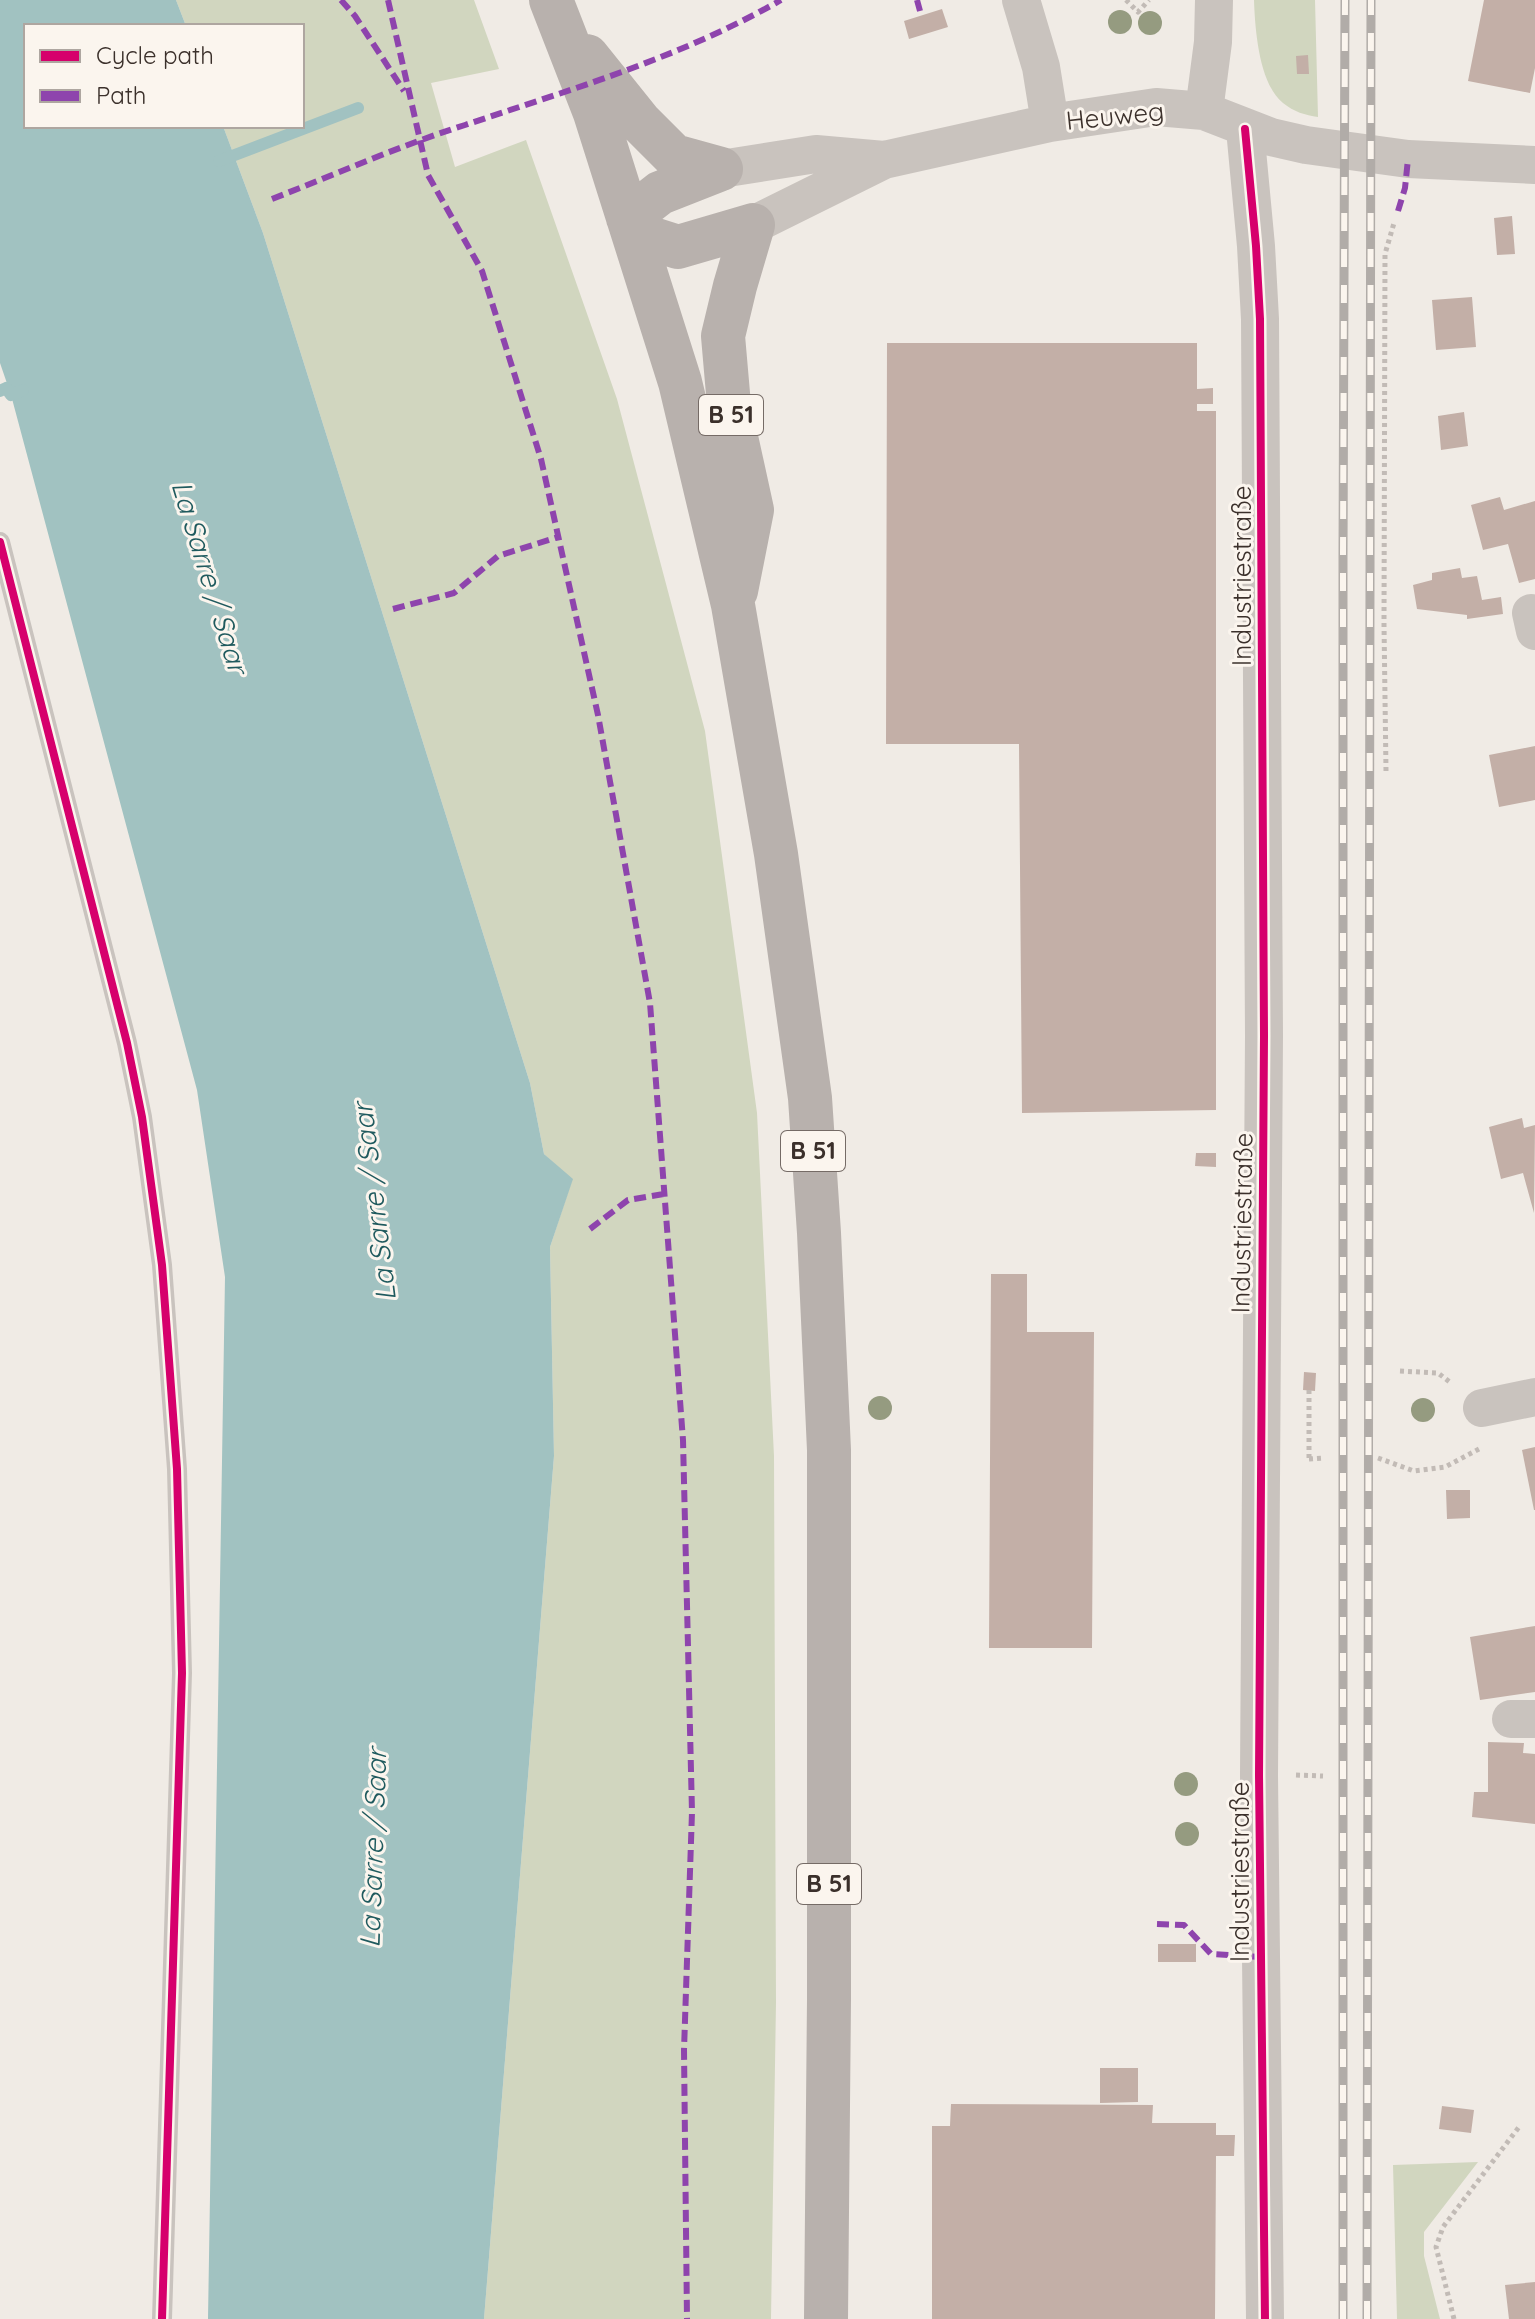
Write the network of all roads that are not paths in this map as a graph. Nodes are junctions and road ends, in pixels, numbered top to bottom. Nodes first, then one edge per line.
1 (1021, 0) edge
2 (1214, 0) edge
3 (556, 11) edge
4 (1204, 111) junction
5 (1050, 123) junction
6 (1245, 129) junction
7 (884, 160) junction
8 (1535, 165) edge
9 (721, 169) junction
10 (631, 225) junction
11 (753, 225) junction
12 (0, 542) edge
13 (733, 605) junction
14 (1535, 1397) edge
15 (1482, 1408) road end
16 (162, 2319) edge
17 (826, 2319) edge
18 (1265, 2319) edge

1 - 5 street
2 - 4 street
3 - 9 main road, B 51
3 - 10 main road, B 51
4 - 5 street, Heuweg
4 - 6 street, Heuweg
5 - 7 street, Heuweg
6 - 8 street, Heuweg
6 - 18 street, Industriestraße
7 - 9 street, Heuweg
7 - 11 street, Heuweg
9 - 10 main road
10 - 11 main road
10 - 13 main road, B 51
11 - 13 main road, B 51
12 - 16 lane
13 - 17 main road, B 51
14 - 15 street

